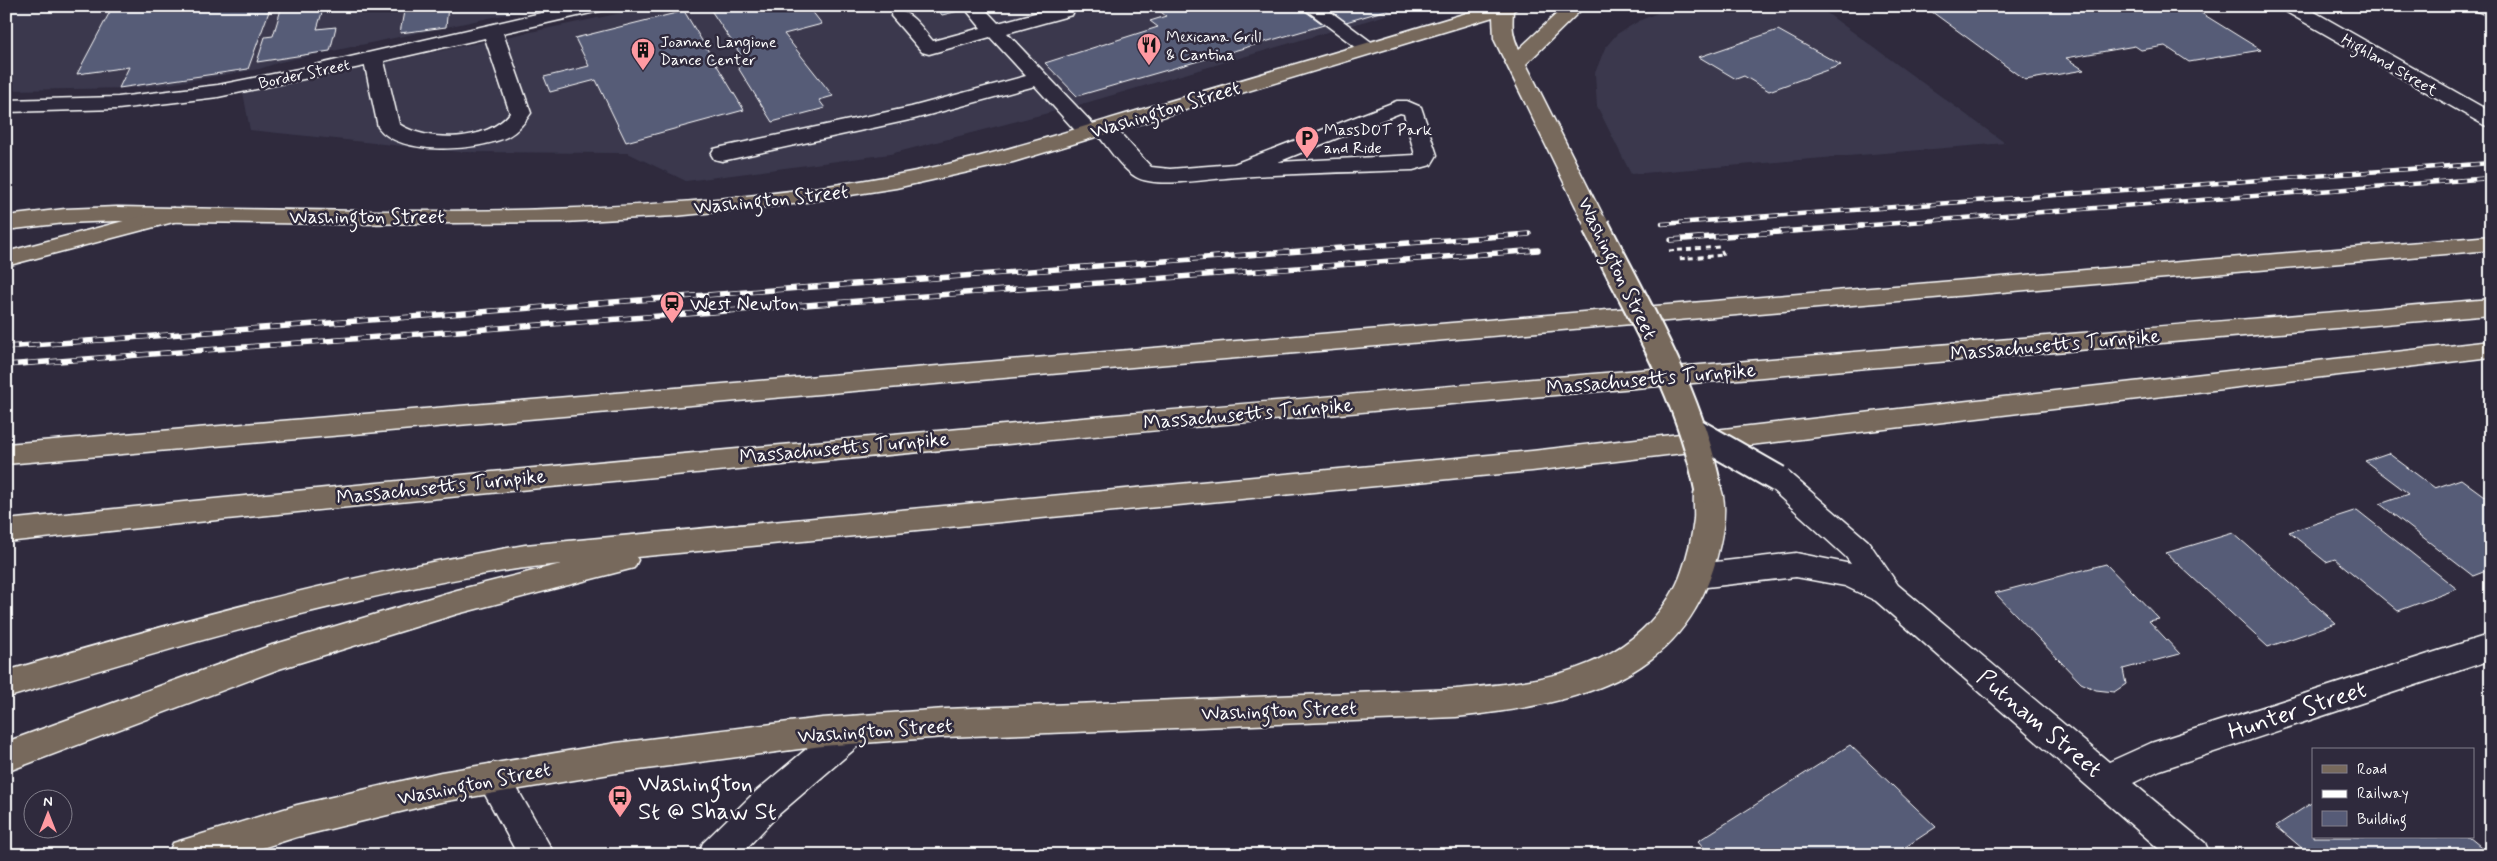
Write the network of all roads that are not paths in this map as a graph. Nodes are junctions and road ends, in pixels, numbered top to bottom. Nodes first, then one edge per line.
1 (597, 6) edge
2 (1310, 6) edge
3 (1576, 6) edge
4 (2290, 6) edge
5 (2482, 6) edge
6 (1506, 7) edge
7 (1065, 11) dead end
8 (2491, 11) edge
9 (977, 12) dead end
10 (900, 16) dead end
11 (492, 30) junction
12 (994, 30) junction
13 (1368, 47) junction
14 (373, 58) junction
15 (1517, 62) junction
16 (1039, 79) junction
17 (2491, 101) edge
18 (2461, 104) junction
19 (6, 106) edge
20 (2491, 121) edge
21 (1096, 130) junction
22 (722, 154) dead end
23 (1238, 170) junction
24 (173, 215) junction
25 (6, 223) edge
26 (2491, 243) edge
27 (6, 259) edge
28 (2491, 307) edge
29 (2491, 349) edge
30 (1694, 431) junction
31 (6, 445) edge
32 (88, 445) junction
33 (6, 454) edge
34 (6, 531) edge
35 (701, 540) junction
36 (1698, 576) junction
37 (1887, 593) junction
38 (2491, 647) edge
39 (6, 685) edge
40 (853, 730) junction
41 (6, 757) edge
42 (493, 778) junction
43 (2108, 782) junction
44 (186, 855) edge
45 (537, 855) edge
46 (716, 855) edge
47 (2192, 855) edge

1 - 11 street, Border Street
2 - 13 street
3 - 15 main road
4 - 18 street, Highland Street
5 - 8 street
6 - 13 main road, Washington Street
6 - 15 main road, Washington Street
7 - 12 street
9 - 12 street
10 - 12 street
11 - 14 street, Border Street
11 - 14 street
12 - 16 street
13 - 21 main road, Washington Street
14 - 19 street, Border Street
15 - 30 main road, Washington Street, bridge
16 - 21 street
16 - 22 street
17 - 18 street
18 - 20 street, Highland Street
21 - 23 street
21 - 24 main road, Washington Street
23 - 23 street
24 - 25 main road, Washington Street
24 - 27 main road
26 - 32 main road
28 - 34 main road, Massachusetts Turnpike
29 - 35 main road
30 - 36 main road, Washington Street, bridge
30 - 37 street, Putnam Street, bridge
31 - 32 main road
32 - 33 main road
35 - 39 main road
35 - 41 main road
36 - 37 street, Putnam Street
36 - 40 main road, Washington Street
37 - 43 street, Putnam Street
38 - 43 street, Hunter Street
40 - 42 main road, Washington Street
40 - 46 street
42 - 44 main road, Washington Street
42 - 45 street
43 - 47 street, Putnam Street

